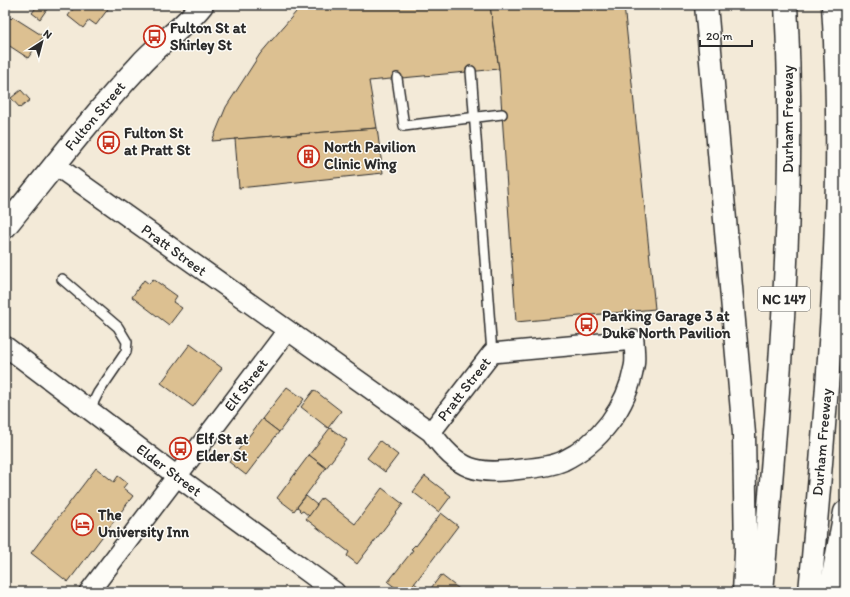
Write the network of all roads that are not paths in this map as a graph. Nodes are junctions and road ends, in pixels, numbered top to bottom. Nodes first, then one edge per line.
1 (706, 5) edge
2 (786, 5) edge
3 (833, 5) edge
4 (199, 7) edge
5 (471, 71) dead end
6 (397, 78) dead end
7 (502, 114) dead end
8 (475, 118) junction
9 (55, 165) junction
10 (5, 227) edge
11 (62, 279) dead end
12 (287, 331) junction
13 (5, 346) edge
14 (492, 353) junction
15 (90, 409) junction
16 (431, 432) junction
17 (178, 477) junction
18 (845, 512) edge
19 (89, 592) edge
20 (335, 592) edge
21 (744, 592) edge
22 (762, 592) edge
23 (810, 592) edge
24 (830, 592) edge

1 - 21 main road
2 - 22 main road, Durham Freeway / NC 147
3 - 23 main road, Durham Freeway
4 - 9 main road, Fulton Street
5 - 8 lane
6 - 8 lane
7 - 8 lane
8 - 14 lane
9 - 10 main road, Fulton Street
9 - 12 street, Pratt Street
11 - 15 lane
12 - 16 street, Pratt Street
12 - 17 street, Elf Street
13 - 15 street, Elder Street
14 - 16 street, Pratt Street
14 - 16 street, Pratt Street
15 - 17 street, Elder Street
17 - 19 street, Elf Street
17 - 20 street, Elder Street
18 - 24 main road

